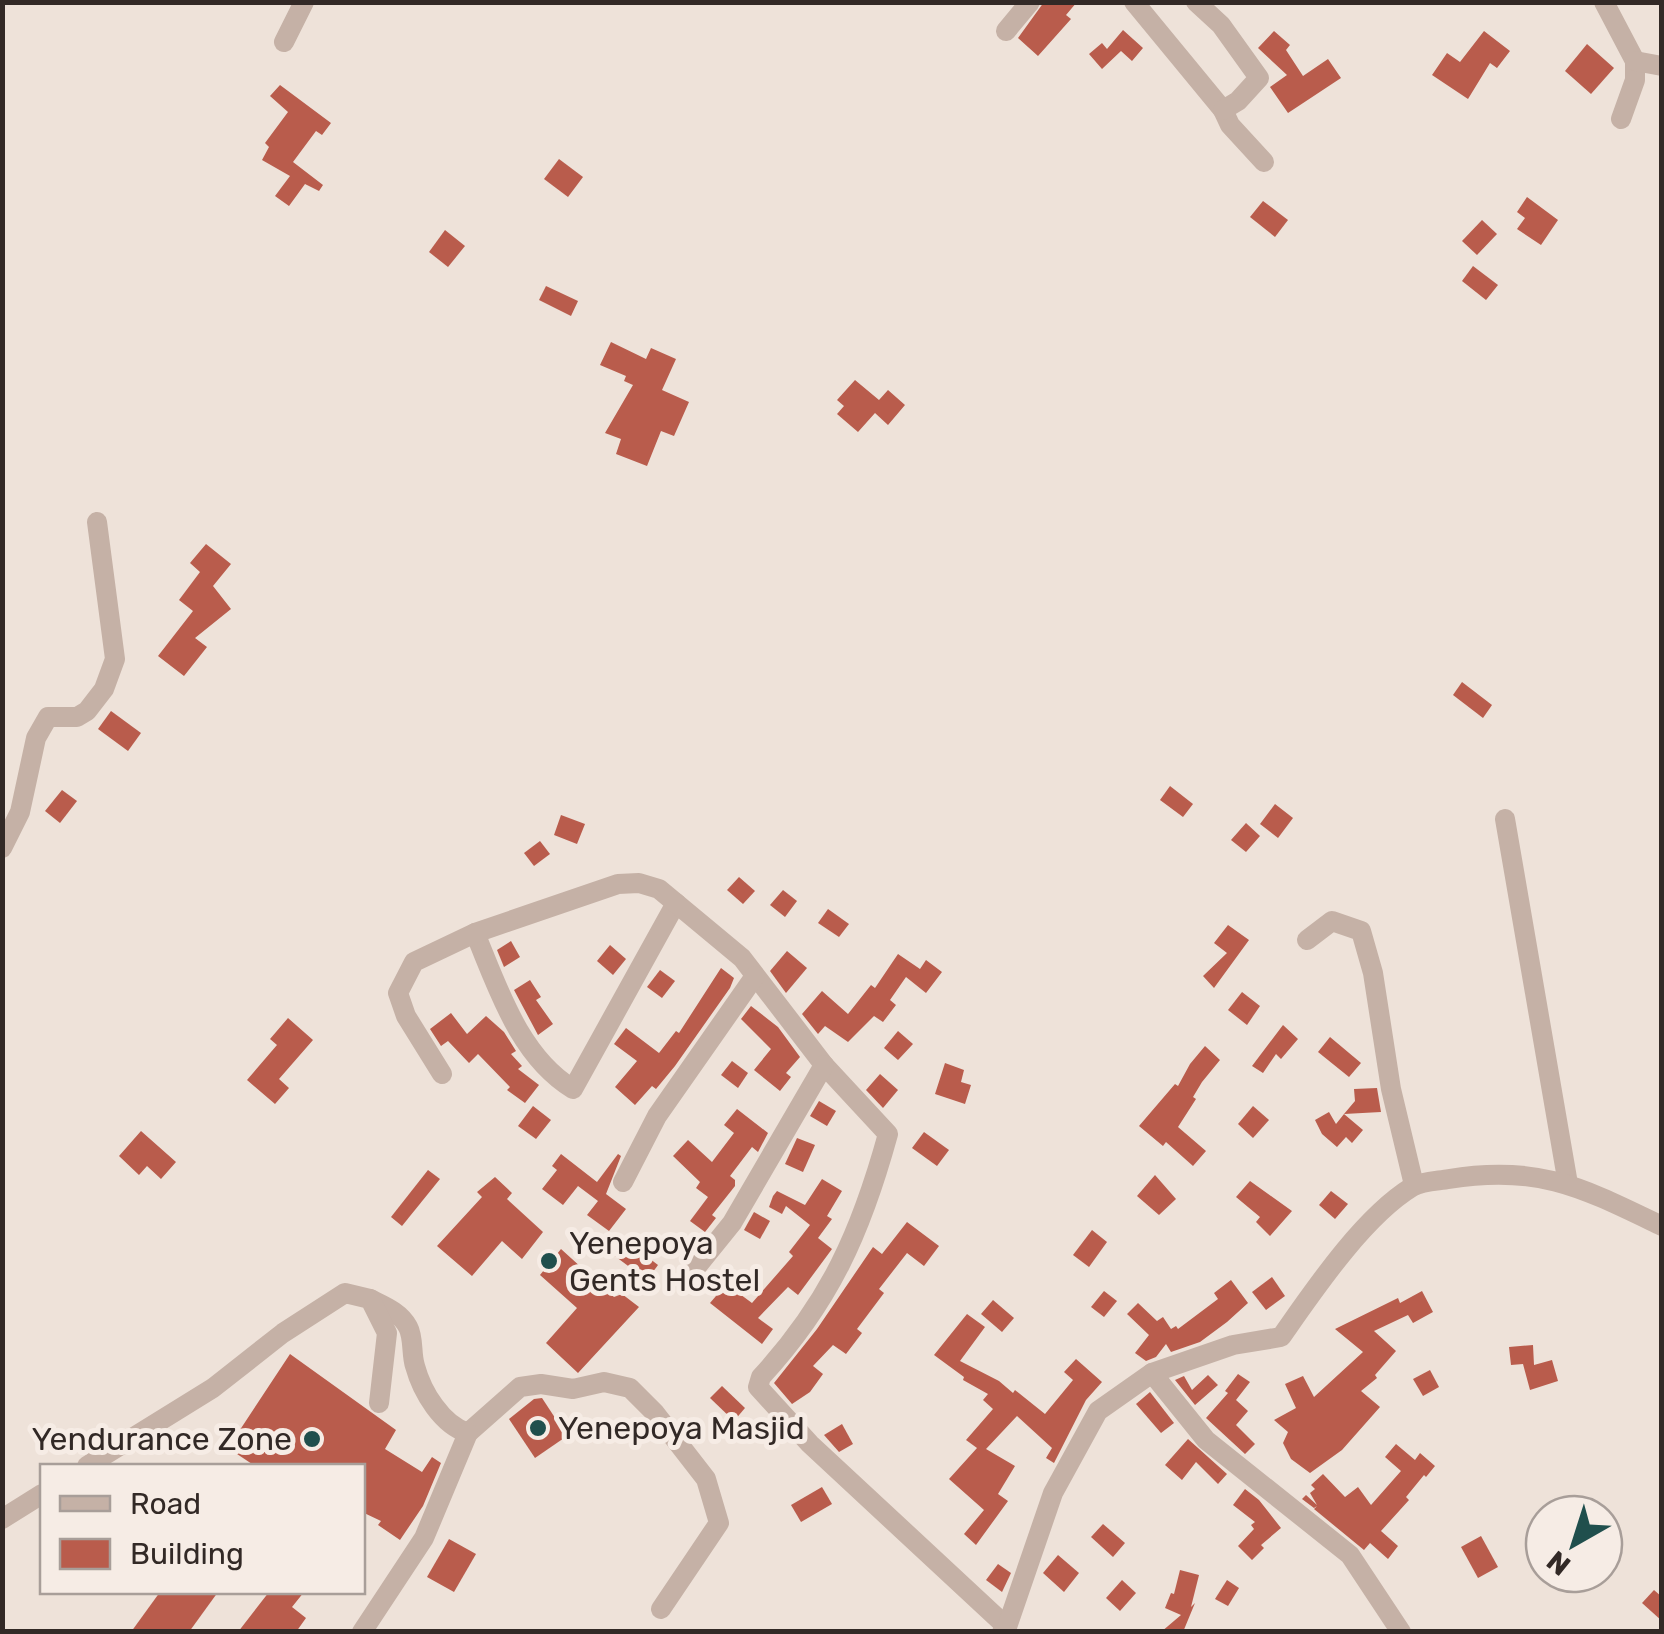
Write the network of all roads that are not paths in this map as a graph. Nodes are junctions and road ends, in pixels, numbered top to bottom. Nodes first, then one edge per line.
1 (304, 2) edge
2 (1030, 2) edge
3 (1134, 2) edge
4 (1196, 2) edge
5 (1604, 2) edge
6 (1006, 31) dead end
7 (284, 42) dead end
8 (1635, 60) junction
9 (1662, 66) edge
10 (1223, 110) junction
11 (1621, 119) dead end
12 (1264, 162) dead end
13 (97, 522) dead end
14 (1505, 819) dead end
15 (2, 848) edge
16 (676, 903) junction
17 (475, 933) junction
18 (1307, 940) dead end
19 (755, 976) junction
20 (824, 1064) junction
21 (442, 1074) dead end
22 (623, 1182) dead end
23 (1568, 1184) junction
24 (1414, 1185) junction
25 (1662, 1226) edge
26 (694, 1270) dead end
27 (370, 1299) junction
28 (1152, 1373) junction
29 (379, 1403) dead end
30 (468, 1433) junction
31 (90, 1464) edge
32 (40, 1495) edge
33 (2, 1519) edge
34 (660, 1609) dead end
35 (1004, 1629) edge
36 (362, 1632) edge
37 (1400, 1632) edge

1 - 7 street
2 - 6 street
3 - 10 street
4 - 10 street
5 - 8 street
8 - 9 street
8 - 11 street
10 - 12 street
13 - 15 street
14 - 23 street
16 - 17 street
16 - 17 street
16 - 19 street
17 - 21 street
18 - 24 street
19 - 20 street
19 - 22 street
20 - 26 street
20 - 35 street
23 - 24 street
23 - 25 street
24 - 28 street
27 - 29 street
27 - 30 street
27 - 31 street
28 - 35 street
28 - 37 street
30 - 34 street
30 - 36 street
32 - 33 street

